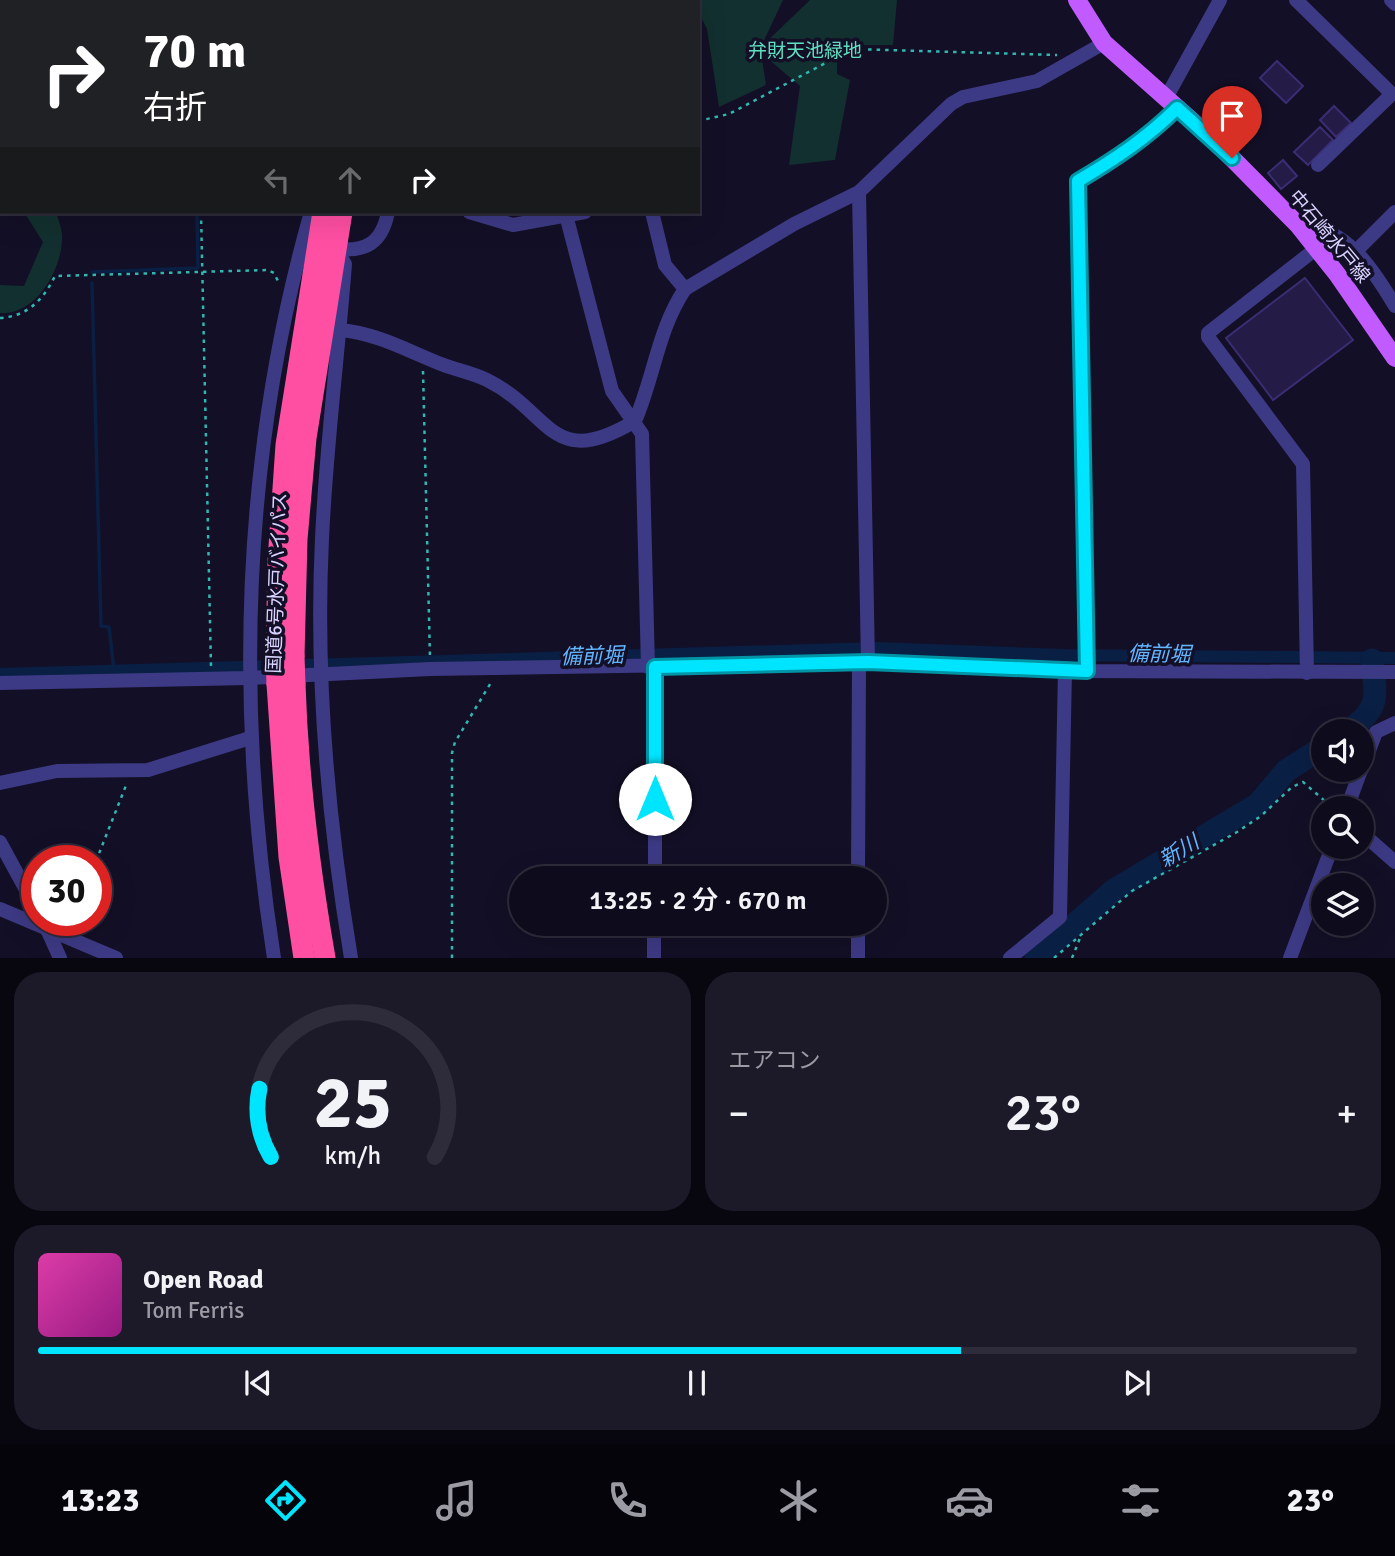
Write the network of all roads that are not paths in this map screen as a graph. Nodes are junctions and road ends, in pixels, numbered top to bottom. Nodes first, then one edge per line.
1 (1077, 0) edge
2 (1220, 0) edge
3 (1296, 0) edge
4 (1391, 0) edge
5 (1395, 4) edge
6 (1104, 43) junction
7 (1393, 95) edge
8 (1171, 103) junction
9 (1318, 165) dead end
10 (859, 192) junction
11 (1395, 212) edge
12 (311, 214) edge
13 (323, 214) edge
14 (342, 214) edge
15 (388, 214) edge
16 (476, 214) edge
17 (572, 214) edge
18 (652, 214) edge
19 (566, 215) junction
20 (1298, 225) junction
21 (1317, 248) junction
22 (336, 249) junction
23 (1356, 251) junction
24 (685, 289) junction
25 (1395, 306) edge
26 (340, 330) junction
27 (1395, 358) edge
28 (635, 421) junction
29 (866, 656) junction
30 (285, 657) junction
31 (650, 662) junction
32 (1087, 662) junction
33 (1307, 664) junction
34 (322, 667) junction
35 (248, 669) junction
36 (1065, 671) junction
37 (1390, 672) edge
38 (0, 683) edge
39 (286, 684) junction
40 (1395, 723) edge
41 (1374, 737) edge
42 (250, 738) junction
43 (0, 783) edge
44 (0, 842) edge
45 (1374, 844) edge
46 (1327, 859) edge
47 (1395, 862) edge
48 (655, 866) edge
49 (858, 866) edge
50 (21, 881) edge
51 (0, 909) edge
52 (21, 917) edge
53 (50, 936) edge
54 (69, 936) edge
55 (654, 936) edge
56 (858, 936) edge
57 (61, 957) edge
58 (116, 957) edge
59 (274, 957) edge
60 (304, 957) edge
61 (325, 957) edge
62 (351, 957) edge
63 (654, 957) edge
64 (858, 957) edge
65 (1010, 957) edge
66 (1290, 957) edge

1 - 6 main road, 中石崎水戸線
2 - 8 street
3 - 7 street
4 - 5 street
6 - 8 main road, 中石崎水戸線
6 - 10 street
7 - 9 street
8 - 20 main road, 中石崎水戸線
8 - 32 street
10 - 24 street
10 - 29 street
11 - 23 street
12 - 35 street
13 - 30 highway, 国道6号水戸バイパス
14 - 22 highway, 国道6号水戸バイパス
15 - 22 street
16 - 19 street
17 - 19 street
18 - 24 street
19 - 28 street
20 - 21 main road, 中石崎水戸線
20 - 23 street
21 - 27 main road, 中石崎水戸線
21 - 33 street
22 - 26 street
22 - 30 highway, 国道6号水戸バイパス
23 - 25 street
24 - 28 street
26 - 28 street
26 - 34 street
28 - 31 street
29 - 31 street
29 - 36 street
29 - 49 street
30 - 39 highway, 国道6号水戸バイパス, bridge
31 - 34 street
31 - 48 street
32 - 33 street
32 - 36 street
33 - 37 street
34 - 35 street
34 - 62 street
35 - 38 street
35 - 42 street
36 - 65 street
39 - 60 highway, 国道6号水戸バイパス
39 - 61 highway, 国道6号水戸バイパス
40 - 41 street
42 - 43 street
42 - 59 street
44 - 50 street
45 - 47 street
46 - 66 street
51 - 52 street
53 - 57 street
54 - 58 street
55 - 63 street
56 - 64 street

